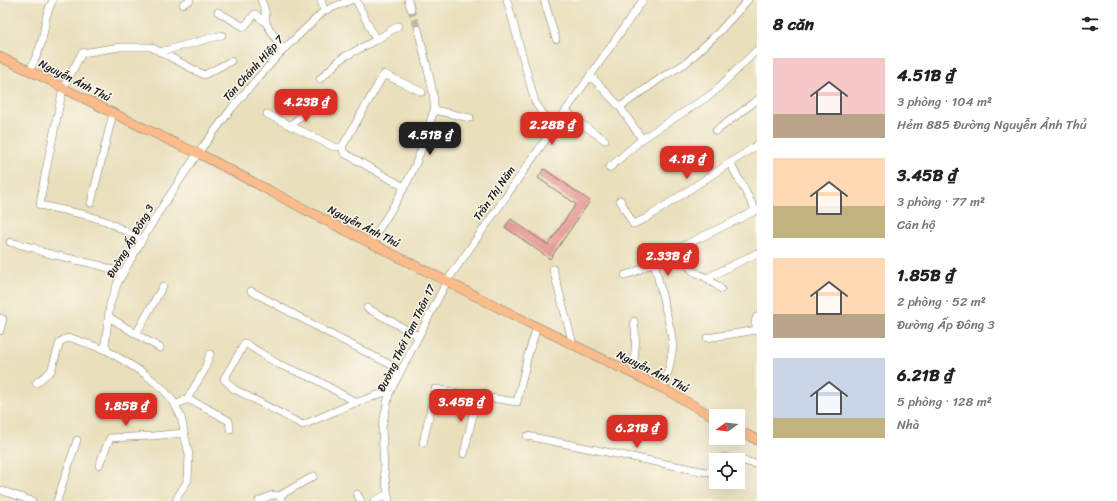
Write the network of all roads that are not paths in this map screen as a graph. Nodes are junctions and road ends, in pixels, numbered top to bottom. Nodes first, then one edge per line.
1 (53, 0) edge
2 (190, 0) edge
3 (261, 0) edge
4 (321, 0) edge
5 (352, 0) edge
6 (356, 0) edge
7 (408, 0) edge
8 (507, 0) edge
9 (544, 0) edge
10 (643, 0) edge
11 (748, 0) edge
12 (183, 4) dead end
13 (411, 9) tunnel mouth
14 (324, 11) junction
15 (218, 12) dead end
16 (266, 23) junction
17 (398, 26) dead end
18 (418, 29) tunnel mouth
19 (222, 35) dead end
20 (556, 39) dead end
21 (376, 40) junction
22 (283, 50) junction
23 (757, 50) edge
24 (160, 52) junction
25 (0, 57) edge
26 (231, 60) dead end
27 (30, 71) junction
28 (590, 75) junction
29 (320, 79) dead end
30 (63, 88) junction
31 (422, 92) dead end
32 (327, 93) dead end
33 (757, 100) edge
34 (620, 107) junction
35 (434, 110) junction
36 (566, 110) junction
37 (113, 113) junction
38 (267, 114) dead end
39 (470, 118) dead end
40 (556, 124) junction
41 (290, 126) junction
42 (716, 131) dead end
43 (642, 139) junction
44 (605, 140) dead end
45 (757, 145) edge
46 (342, 147) junction
47 (198, 154) junction
48 (730, 163) junction
49 (609, 168) dead end
50 (404, 187) junction
51 (620, 200) dead end
52 (91, 203) dead end
53 (756, 211) edge
54 (142, 240) junction
55 (10, 242) dead end
56 (370, 243) junction
57 (757, 253) edge
58 (686, 261) dead end
59 (654, 262) junction
60 (553, 269) dead end
61 (123, 274) junction
62 (625, 275) dead end
63 (708, 278) junction
64 (447, 281) junction
65 (163, 286) dead end
66 (722, 289) dead end
67 (251, 291) dead end
68 (367, 308) dead end
69 (109, 317) junction
70 (757, 317) edge
71 (0, 318) edge
72 (634, 321) dead end
73 (537, 327) junction
74 (757, 330) edge
75 (0, 331) edge
76 (136, 334) junction
77 (418, 336) junction
78 (707, 338) dead end
79 (573, 344) junction
80 (160, 348) dead end
81 (108, 351) junction
82 (210, 354) dead end
83 (401, 370) junction
84 (632, 374) junction
85 (36, 383) dead end
86 (662, 388) junction
87 (391, 390) junction
88 (477, 396) junction
89 (187, 399) junction
90 (357, 403) junction
91 (175, 405) junction
92 (709, 414) edge
93 (230, 429) dead end
94 (184, 433) junction
95 (745, 434) edge
96 (527, 436) dead end
97 (77, 440) dead end
98 (757, 440) edge
99 (424, 443) dead end
100 (464, 454) dead end
101 (745, 462) edge
102 (757, 464) edge
103 (99, 465) dead end
104 (709, 472) edge
105 (314, 476) dead end
106 (0, 490) edge
107 (357, 494) dead end
108 (388, 498) edge
109 (281, 499) edge
110 (32, 501) edge
111 (57, 501) edge
112 (176, 501) edge
113 (259, 501) edge
114 (361, 501) edge
115 (374, 501) edge

1 - 27 street
2 - 12 street
3 - 16 street
4 - 14 street
5 - 14 street, Tân Chánh Hiệp 7
6 - 21 street
7 - 13 street
8 - 40 street
9 - 20 street
10 - 28 street, Trần Thị Năm
11 - 34 street
14 - 22 street, Tân Chánh Hiệp 7
15 - 16 street
16 - 22 street
17 - 21 street
18 - 35 street
19 - 24 street
21 - 29 street
22 - 47 street, Tân Chánh Hiệp 7
23 - 43 street
24 - 26 street
24 - 30 street
25 - 27 main road, Nguyễn Ảnh Thủ
27 - 30 main road, Nguyễn Ảnh Thủ
28 - 34 street
28 - 36 street, Trần Thị Năm
30 - 37 main road, Nguyễn Ảnh Thủ
30 - 54 street
31 - 46 street
32 - 41 street
33 - 42 street
34 - 43 street
35 - 39 street
35 - 50 street
36 - 40 street, Trần Thị Năm
36 - 44 street
37 - 47 main road, Nguyễn Ảnh Thủ
37 - 52 street
38 - 41 street
40 - 64 street, Trần Thị Năm
41 - 46 street
43 - 49 street
45 - 48 street
46 - 50 street
47 - 54 street, Đường Ấp Đông 3
47 - 56 main road, Nguyễn Ảnh Thủ
48 - 51 street
48 - 53 street
50 - 56 street
53 - 59 street
54 - 61 street, Đường Ấp Đông 3
55 - 61 street
56 - 64 main road, Nguyễn Ảnh Thủ
57 - 63 street
58 - 63 street
59 - 62 street
59 - 86 street
60 - 79 street
61 - 69 street, Đường Ấp Đông 3
63 - 66 street
64 - 73 main road, Nguyễn Ảnh Thủ
64 - 77 street, Đường Thới Tam Thôn 17
65 - 76 street
67 - 83 street
68 - 77 street
69 - 76 street
69 - 81 street, Đường Ấp Đông 3
70 - 74 street
71 - 75 street
72 - 84 street
73 - 79 main road, Nguyễn Ảnh Thủ
73 - 88 street
74 - 78 street
76 - 80 street
77 - 83 street, Đường Thới Tam Thôn 17
79 - 84 main road, Nguyễn Ảnh Thủ
81 - 85 street
81 - 91 street
82 - 89 street
83 - 87 street, Đường Thới Tam Thôn 17
84 - 86 main road, Nguyễn Ảnh Thủ
86 - 92 main road, Nguyễn Ảnh Thủ
87 - 90 street
87 - 108 street, Đường Thới Tam Thôn 17
88 - 99 street
88 - 100 street
89 - 91 street
89 - 93 street
90 - 90 street
91 - 94 street
94 - 103 street
94 - 112 street
95 - 98 main road
96 - 104 street
97 - 111 street
101 - 102 street
105 - 109 street
106 - 110 street
107 - 114 street
108 - 115 street
109 - 113 street

